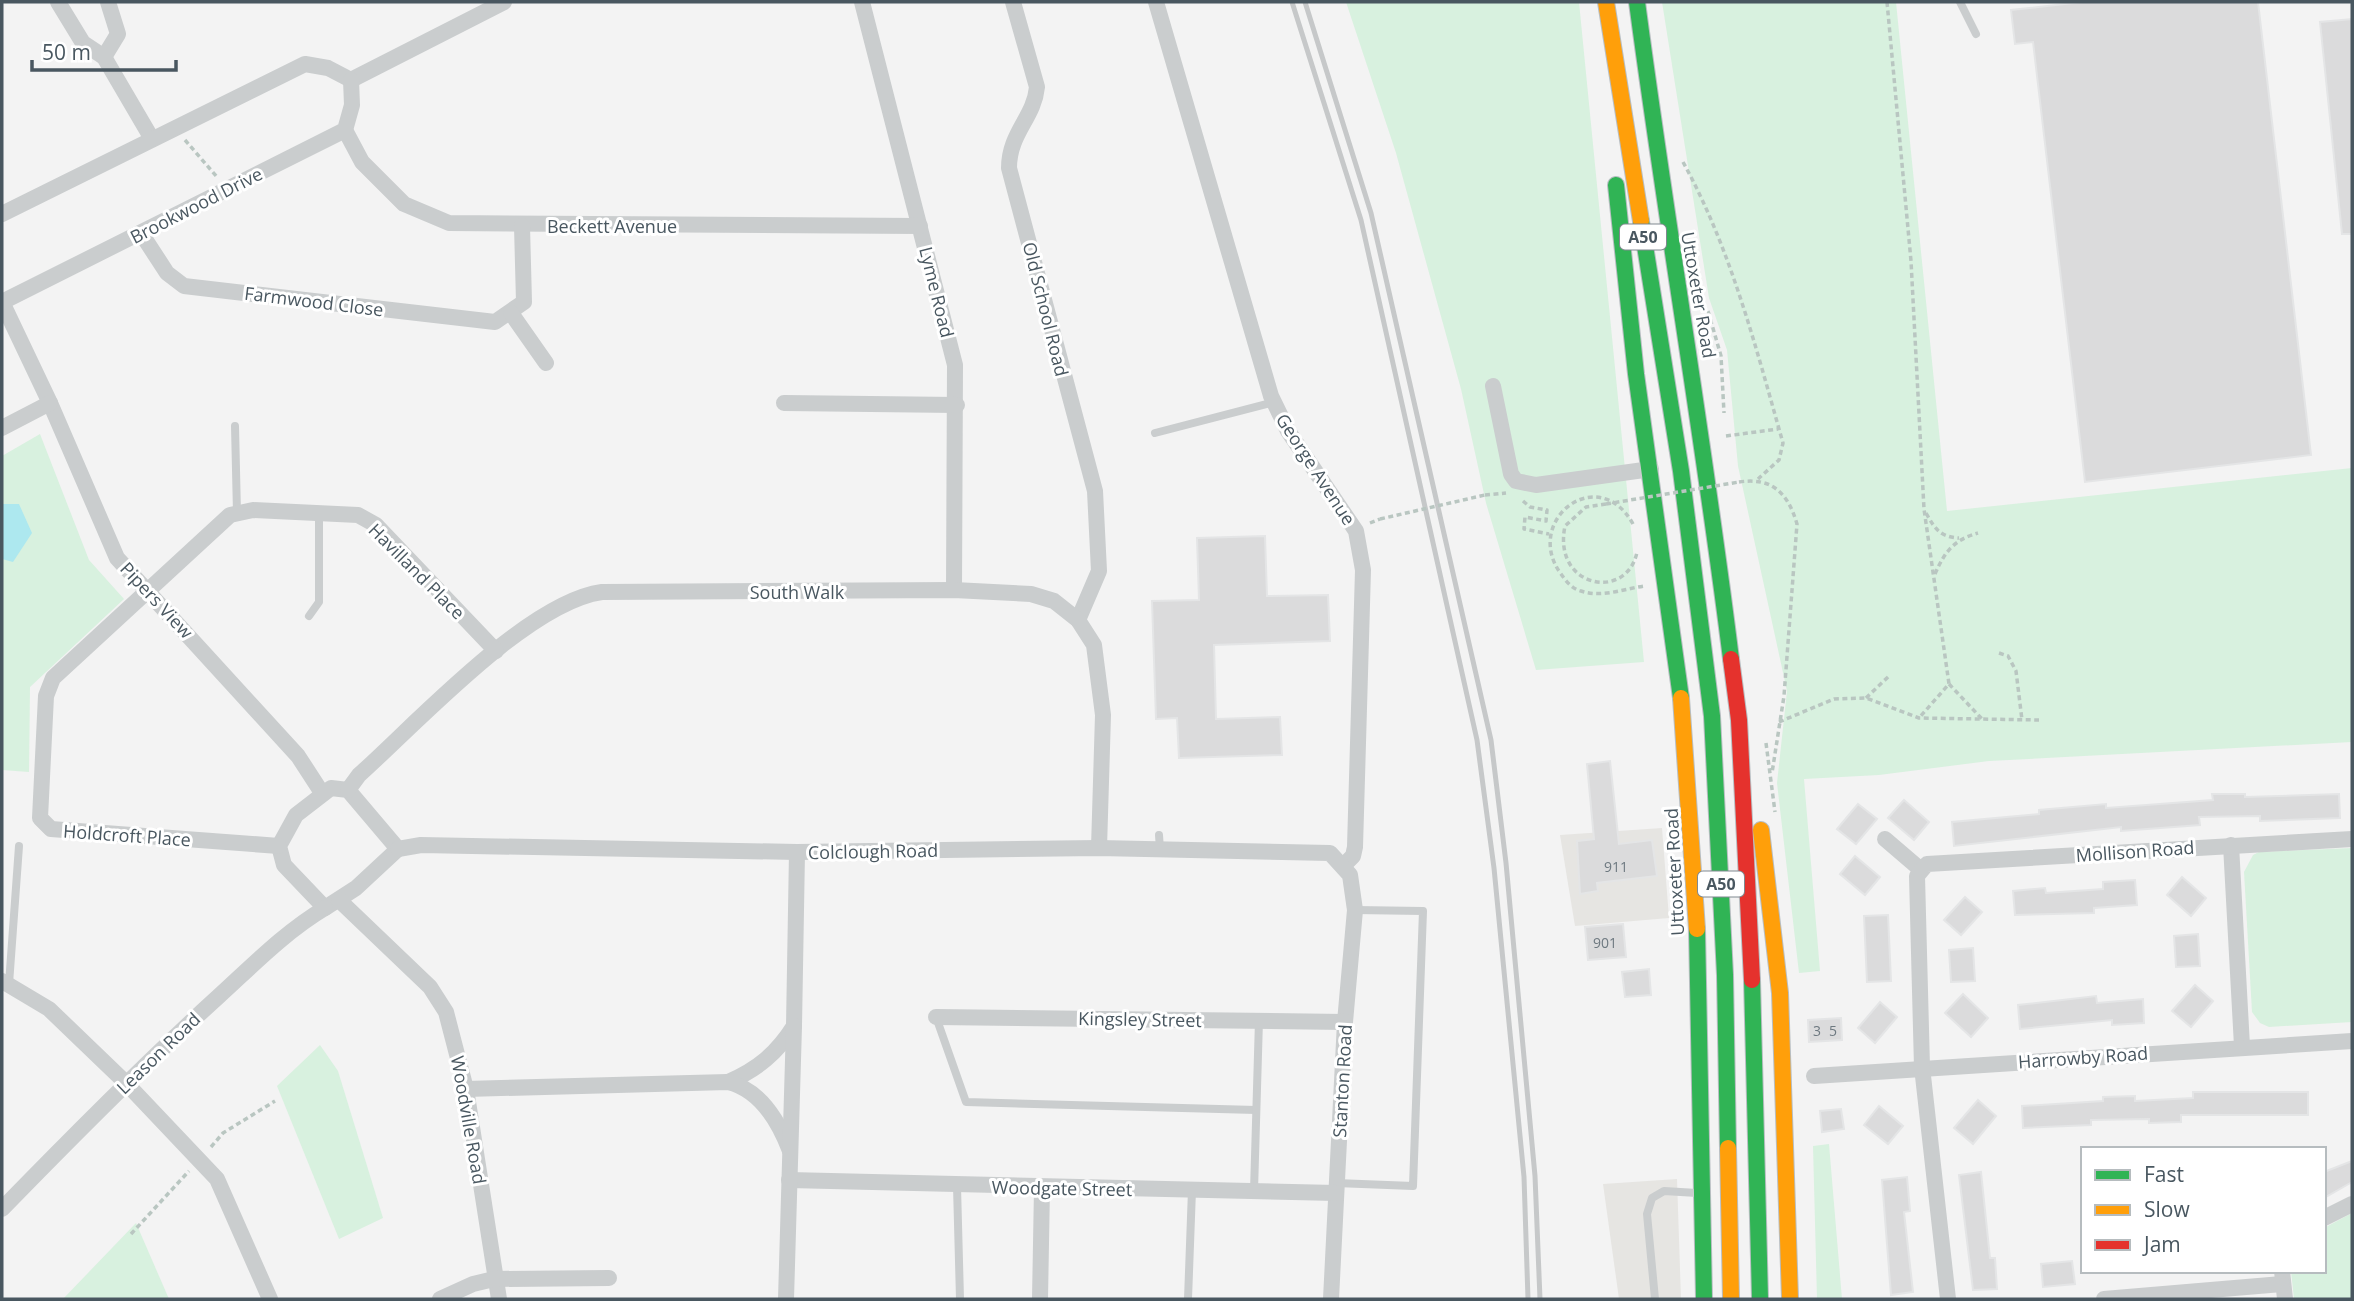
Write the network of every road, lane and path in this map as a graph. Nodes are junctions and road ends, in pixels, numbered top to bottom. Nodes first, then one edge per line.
1 (58, 2) edge
2 (108, 2) edge
3 (504, 2) edge
4 (862, 2) edge
5 (1013, 2) edge
6 (1156, 2) edge
7 (1605, 2) edge
8 (1637, 2) edge
9 (1887, 2) edge
10 (1960, 2) edge
11 (1976, 34) dead end
12 (104, 57) junction
13 (351, 80) junction
14 (175, 128) junction
15 (345, 130) junction
16 (1611, 135) dead end
17 (152, 139) junction
18 (1679, 154) dead end
19 (1613, 162) dead end
20 (228, 189) junction
21 (2, 214) edge
22 (522, 226) junction
23 (920, 226) junction
24 (141, 233) junction
25 (2, 302) edge
26 (511, 313) junction
27 (546, 363) dead end
28 (1493, 386) dead end
29 (1274, 402) junction
30 (50, 403) junction
31 (784, 403) dead end
32 (957, 405) junction
33 (235, 426) dead end
34 (2, 428) edge
35 (1779, 429) junction
36 (1155, 433) dead end
37 (1724, 436) dead end
38 (1651, 469) junction
39 (1758, 479) junction
40 (1485, 495) dead end
41 (1530, 507) dead end
42 (1924, 509) junction
43 (237, 513) junction
44 (319, 513) junction
45 (1380, 519) dead end
46 (1978, 533) dead end
47 (1549, 534) junction
48 (1636, 536) dead end
49 (1961, 538) junction
50 (1638, 546) dead end
51 (1934, 576) junction
52 (1667, 583) junction
53 (954, 590) junction
54 (149, 592) junction
55 (309, 616) dead end
56 (1077, 620) junction
57 (496, 651) junction
58 (1999, 653) dead end
59 (1889, 677) dead end
60 (1949, 684) junction
61 (1866, 698) junction
62 (1919, 718) junction
63 (1982, 719) junction
64 (1739, 720) junction
65 (2022, 720) junction
66 (2039, 720) dead end
67 (1779, 722) junction
68 (1771, 778) dead end
69 (348, 790) junction
70 (322, 793) junction
71 (1885, 839) dead end
72 (2352, 839) edge
73 (2231, 845) junction
74 (19, 846) dead end
75 (279, 846) junction
76 (1099, 848) junction
77 (398, 849) junction
78 (797, 852) junction
79 (1344, 865) junction
80 (1920, 869) junction
81 (332, 904) junction
82 (1355, 910) junction
83 (6, 983) edge
84 (936, 1017) joint
85 (1259, 1020) junction
86 (1345, 1022) junction
87 (794, 1026) junction
88 (2352, 1041) edge
89 (2242, 1046) junction
90 (1922, 1067) junction
91 (1814, 1076) dead end
92 (728, 1082) junction
93 (126, 1083) junction
94 (466, 1088) junction
95 (275, 1101) dead end
96 (1256, 1110) junction
97 (790, 1151) junction
98 (199, 1161) junction
99 (789, 1180) junction
100 (957, 1186) junction
101 (1042, 1188) junction
102 (1336, 1188) junction
103 (1192, 1190) junction
104 (1254, 1191) junction
105 (1704, 1193) junction
106 (4, 1203) edge
107 (2352, 1204) edge
108 (2326, 1217) edge
109 (131, 1234) dead end
110 (609, 1278) dead end
111 (494, 1279) junction
112 (2283, 1285) edge
113 (270, 1299) edge
114 (440, 1299) edge
115 (499, 1299) edge
116 (786, 1299) edge
117 (960, 1299) edge
118 (1040, 1299) edge
119 (1188, 1299) edge
120 (1331, 1299) edge
121 (1655, 1299) edge
122 (1704, 1299) edge
123 (1731, 1299) edge
124 (1760, 1299) edge
125 (1790, 1299) edge
126 (1948, 1299) edge
127 (2104, 1299) edge

1 - 12 street
2 - 12 street
3 - 13 street
4 - 23 street, Lyme Road
5 - 56 street, Old School Road
6 - 29 street, George Avenue
7 - 16 highway
7 - 123 highway, A50
8 - 64 highway, Uttoxeter Road / A50
9 - 42 path
10 - 11 lane
12 - 17 street
13 - 14 street
13 - 15 street
14 - 17 street
14 - 20 path
15 - 20 street, Brookwood Drive
15 - 22 street, Beckett Avenue
17 - 21 street
18 - 35 path
19 - 38 highway, Uttoxeter Road
20 - 24 street, Brookwood Drive
22 - 23 street, Beckett Avenue
22 - 26 street
23 - 32 street, Lyme Road
24 - 25 street, Brookwood Drive
24 - 26 street, Farmwood Close
25 - 30 street, Pipers View
26 - 27 street
28 - 38 street
29 - 36 lane
29 - 79 street, George Avenue
30 - 34 street
30 - 54 street, Pipers View
31 - 32 street
32 - 53 street, Lyme Road
33 - 43 lane
35 - 37 path
35 - 39 path
38 - 52 highway, Uttoxeter Road
39 - 50 path, bridge
39 - 67 path
40 - 45 path, bridge
41 - 47 path
42 - 49 path
42 - 51 path
43 - 44 street, Havilland Place
43 - 54 street
44 - 55 lane
44 - 57 street, Havilland Place
46 - 49 path
47 - 48 path
47 - 52 path
49 - 51 path
51 - 60 path
52 - 105 highway, Uttoxeter Road
53 - 56 street, South Walk
53 - 57 street, South Walk
54 - 70 street, Pipers View
54 - 75 street, Holdcroft Place
56 - 76 street, South Walk
57 - 69 street, South Walk
58 - 65 path
59 - 61 path
60 - 62 path
60 - 63 path
61 - 62 path
61 - 67 path
62 - 63 path
63 - 65 path
64 - 124 highway, A50
64 - 125 highway
65 - 66 path
67 - 68 path
69 - 70 street
69 - 77 street
70 - 75 street
71 - 80 street
72 - 73 street, Mollison Road
73 - 80 street, Mollison Road
73 - 89 street
74 - 83 lane
75 - 81 street
76 - 78 street, Colclough Road
76 - 79 street, Colclough Road
77 - 78 street, Colclough Road
77 - 81 street
78 - 87 street
79 - 82 street, Stanton Road
80 - 90 street
81 - 93 street, Leason Road
81 - 94 street, Woodville Road
82 - 86 street, Stanton Road
82 - 102 lane
83 - 93 street
84 - 85 street, Kingsley Street
84 - 96 lane
85 - 86 street, Kingsley Street
85 - 96 lane
86 - 102 street, Stanton Road
87 - 92 street
87 - 97 street
88 - 89 street, Harrowby Road
89 - 90 street, Harrowby Road
90 - 91 street, Harrowby Road
90 - 126 street
92 - 94 street
92 - 97 street
93 - 98 street
93 - 106 street, Leason Road
94 - 111 street, Woodville Road
95 - 98 path
96 - 104 lane
97 - 99 street
98 - 109 path
98 - 113 street
99 - 100 street, Woodgate Street
99 - 116 street
100 - 101 street, Woodgate Street
100 - 117 lane
101 - 103 street, Woodgate Street
101 - 118 street
102 - 104 street, Woodgate Street
102 - 120 street, Stanton Road
103 - 104 street, Woodgate Street
103 - 119 lane
105 - 121 lane
105 - 122 highway, Uttoxeter Road
107 - 108 street
110 - 111 street
111 - 114 street
111 - 115 street, Woodville Road
112 - 127 street

